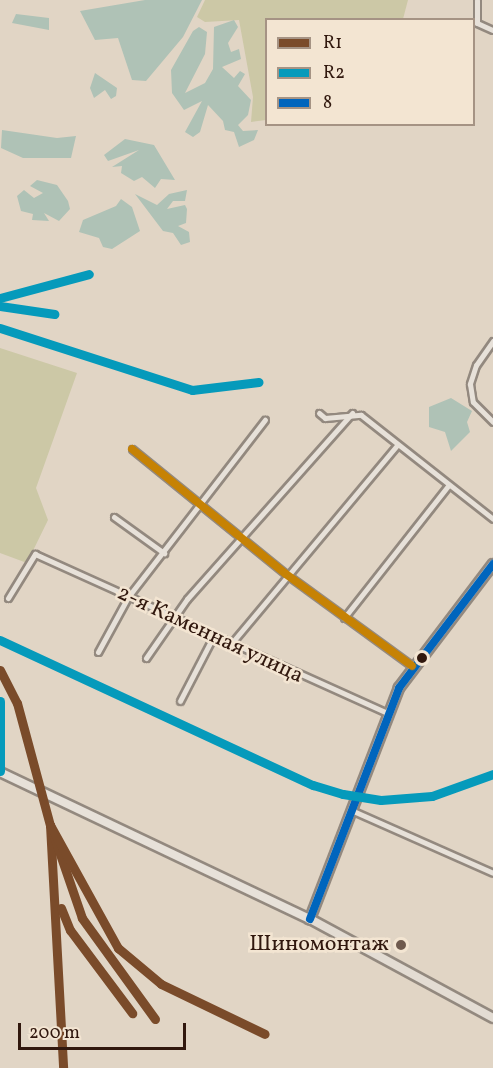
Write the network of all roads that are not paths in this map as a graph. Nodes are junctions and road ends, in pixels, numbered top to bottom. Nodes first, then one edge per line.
1 (477, 0) edge
2 (493, 30) edge
3 (493, 340) edge
4 (319, 413) dead end
5 (352, 413) junction
6 (265, 420) dead end
7 (493, 422) edge
8 (397, 445) junction
9 (132, 449) dead end
10 (448, 486) junction
11 (201, 507) junction
12 (114, 517) dead end
13 (493, 519) edge
14 (241, 537) junction
15 (164, 554) junction
16 (493, 564) edge
17 (286, 574) junction
18 (128, 597) junction
19 (8, 598) dead end
20 (172, 618) junction
21 (344, 618) junction
22 (213, 637) junction
23 (230, 645) junction
24 (98, 652) dead end
25 (146, 658) dead end
26 (412, 666) junction
27 (180, 701) dead end
28 (387, 712) junction
29 (0, 772) edge
30 (351, 810) junction
31 (493, 873) edge
32 (310, 917) junction
33 (493, 1013) edge
34 (493, 1018) edge

1 - 2 street
3 - 7 street
4 - 5 street
5 - 8 street
5 - 14 street
6 - 11 street
8 - 10 street
8 - 17 street
9 - 11 street
10 - 13 street
10 - 21 street
11 - 14 street
11 - 15 street
12 - 15 street
14 - 17 street
14 - 20 street
15 - 18 street
16 - 26 main road
17 - 21 street
17 - 23 street
18 - 19 street, 2-я Каменная улица
18 - 20 street, 2-я Каменная улица
18 - 24 street
20 - 22 street, 2-я Каменная улица
20 - 25 street
21 - 26 street
22 - 23 street, 2-я Каменная улица
22 - 27 street
23 - 28 street, 2-я Каменная улица
26 - 28 main road
28 - 30 main road
29 - 32 main road
30 - 31 street
30 - 32 main road
32 - 33 main road
32 - 34 main road

